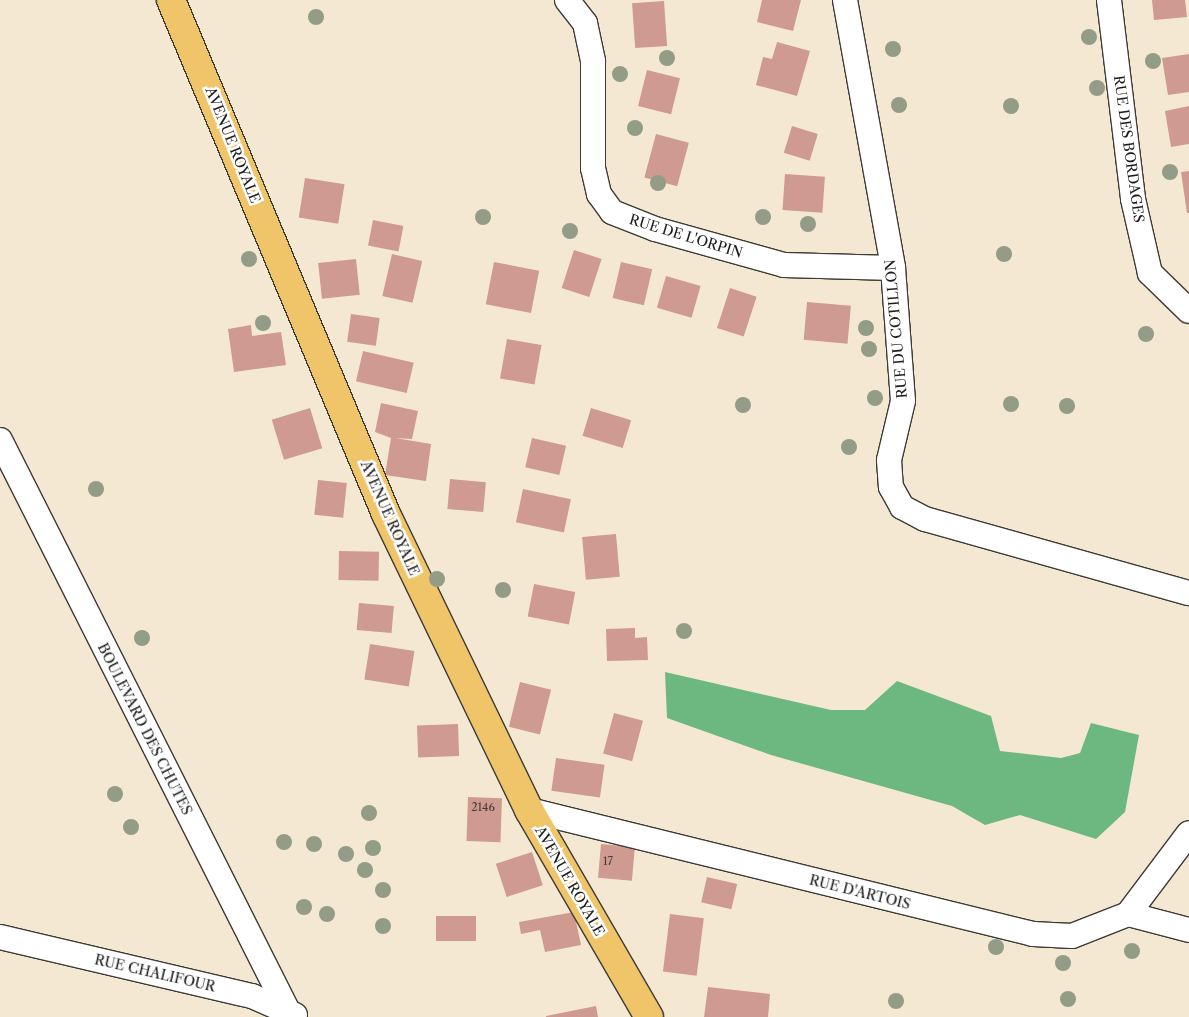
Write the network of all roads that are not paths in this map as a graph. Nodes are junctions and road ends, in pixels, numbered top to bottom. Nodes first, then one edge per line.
1 (171, 0) edge
2 (567, 0) edge
3 (845, 0) edge
4 (1109, 0) edge
5 (893, 268) junction
6 (1189, 311) edge
7 (0, 440) edge
8 (1189, 593) edge
9 (529, 810) junction
10 (1189, 834) edge
11 (1128, 914) junction
12 (1189, 930) edge
13 (0, 936) edge
14 (296, 1016) edge
15 (649, 1017) edge

1 - 9 main road, AVENUE ROYALE
2 - 5 street, RUE DE L'ORPIN
3 - 5 street, RUE DU COTILLON
4 - 6 street, RUE DES BORDAGES
5 - 8 street, RUE DU COTILLON
7 - 14 street, BOULEVARD DES CHUTES
9 - 11 street, RUE D'ARTOIS
9 - 15 main road, AVENUE ROYALE
10 - 11 street
11 - 12 street
13 - 14 street, RUE CHALIFOUR

